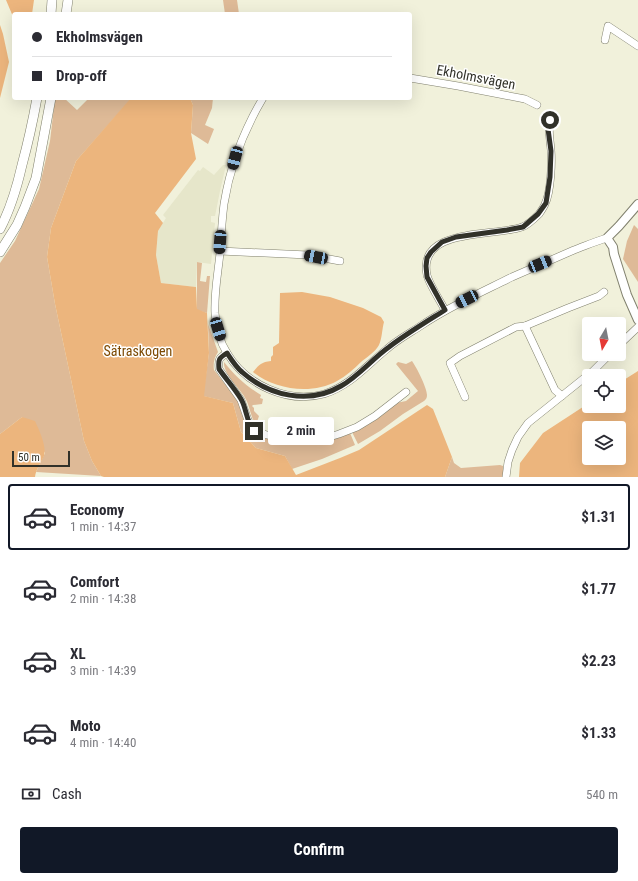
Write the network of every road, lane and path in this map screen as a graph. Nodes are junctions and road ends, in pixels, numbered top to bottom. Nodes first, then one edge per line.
1 (52, 0) edge
2 (68, 0) edge
3 (50, 12) edge
4 (66, 12) edge
5 (605, 40) dead end
6 (638, 46) edge
7 (412, 78) edge
8 (37, 100) edge
9 (51, 100) edge
10 (262, 100) edge
11 (537, 105) dead end
12 (550, 120) dead end
13 (638, 204) edge
14 (0, 229) edge
15 (607, 238) junction
16 (220, 251) junction
17 (0, 252) edge
18 (340, 261) dead end
19 (604, 292) dead end
20 (445, 310) junction
21 (638, 320) edge
22 (525, 326) junction
23 (638, 327) edge
24 (626, 338) edge
25 (227, 353) junction
26 (603, 361) edge
27 (406, 392) dead end
28 (562, 396) junction
29 (465, 397) dead end
30 (506, 477) edge

1 - 3 main road
2 - 4 main road
5 - 6 street
7 - 11 street, Ekholmsvägen
8 - 14 main road
9 - 17 main road
10 - 16 street
12 - 20 street
13 - 15 street
15 - 20 street
15 - 21 street
16 - 18 street
16 - 25 street
19 - 22 street
20 - 25 street
22 - 28 street
22 - 29 street
23 - 24 street
25 - 27 street
26 - 28 street
28 - 30 street

